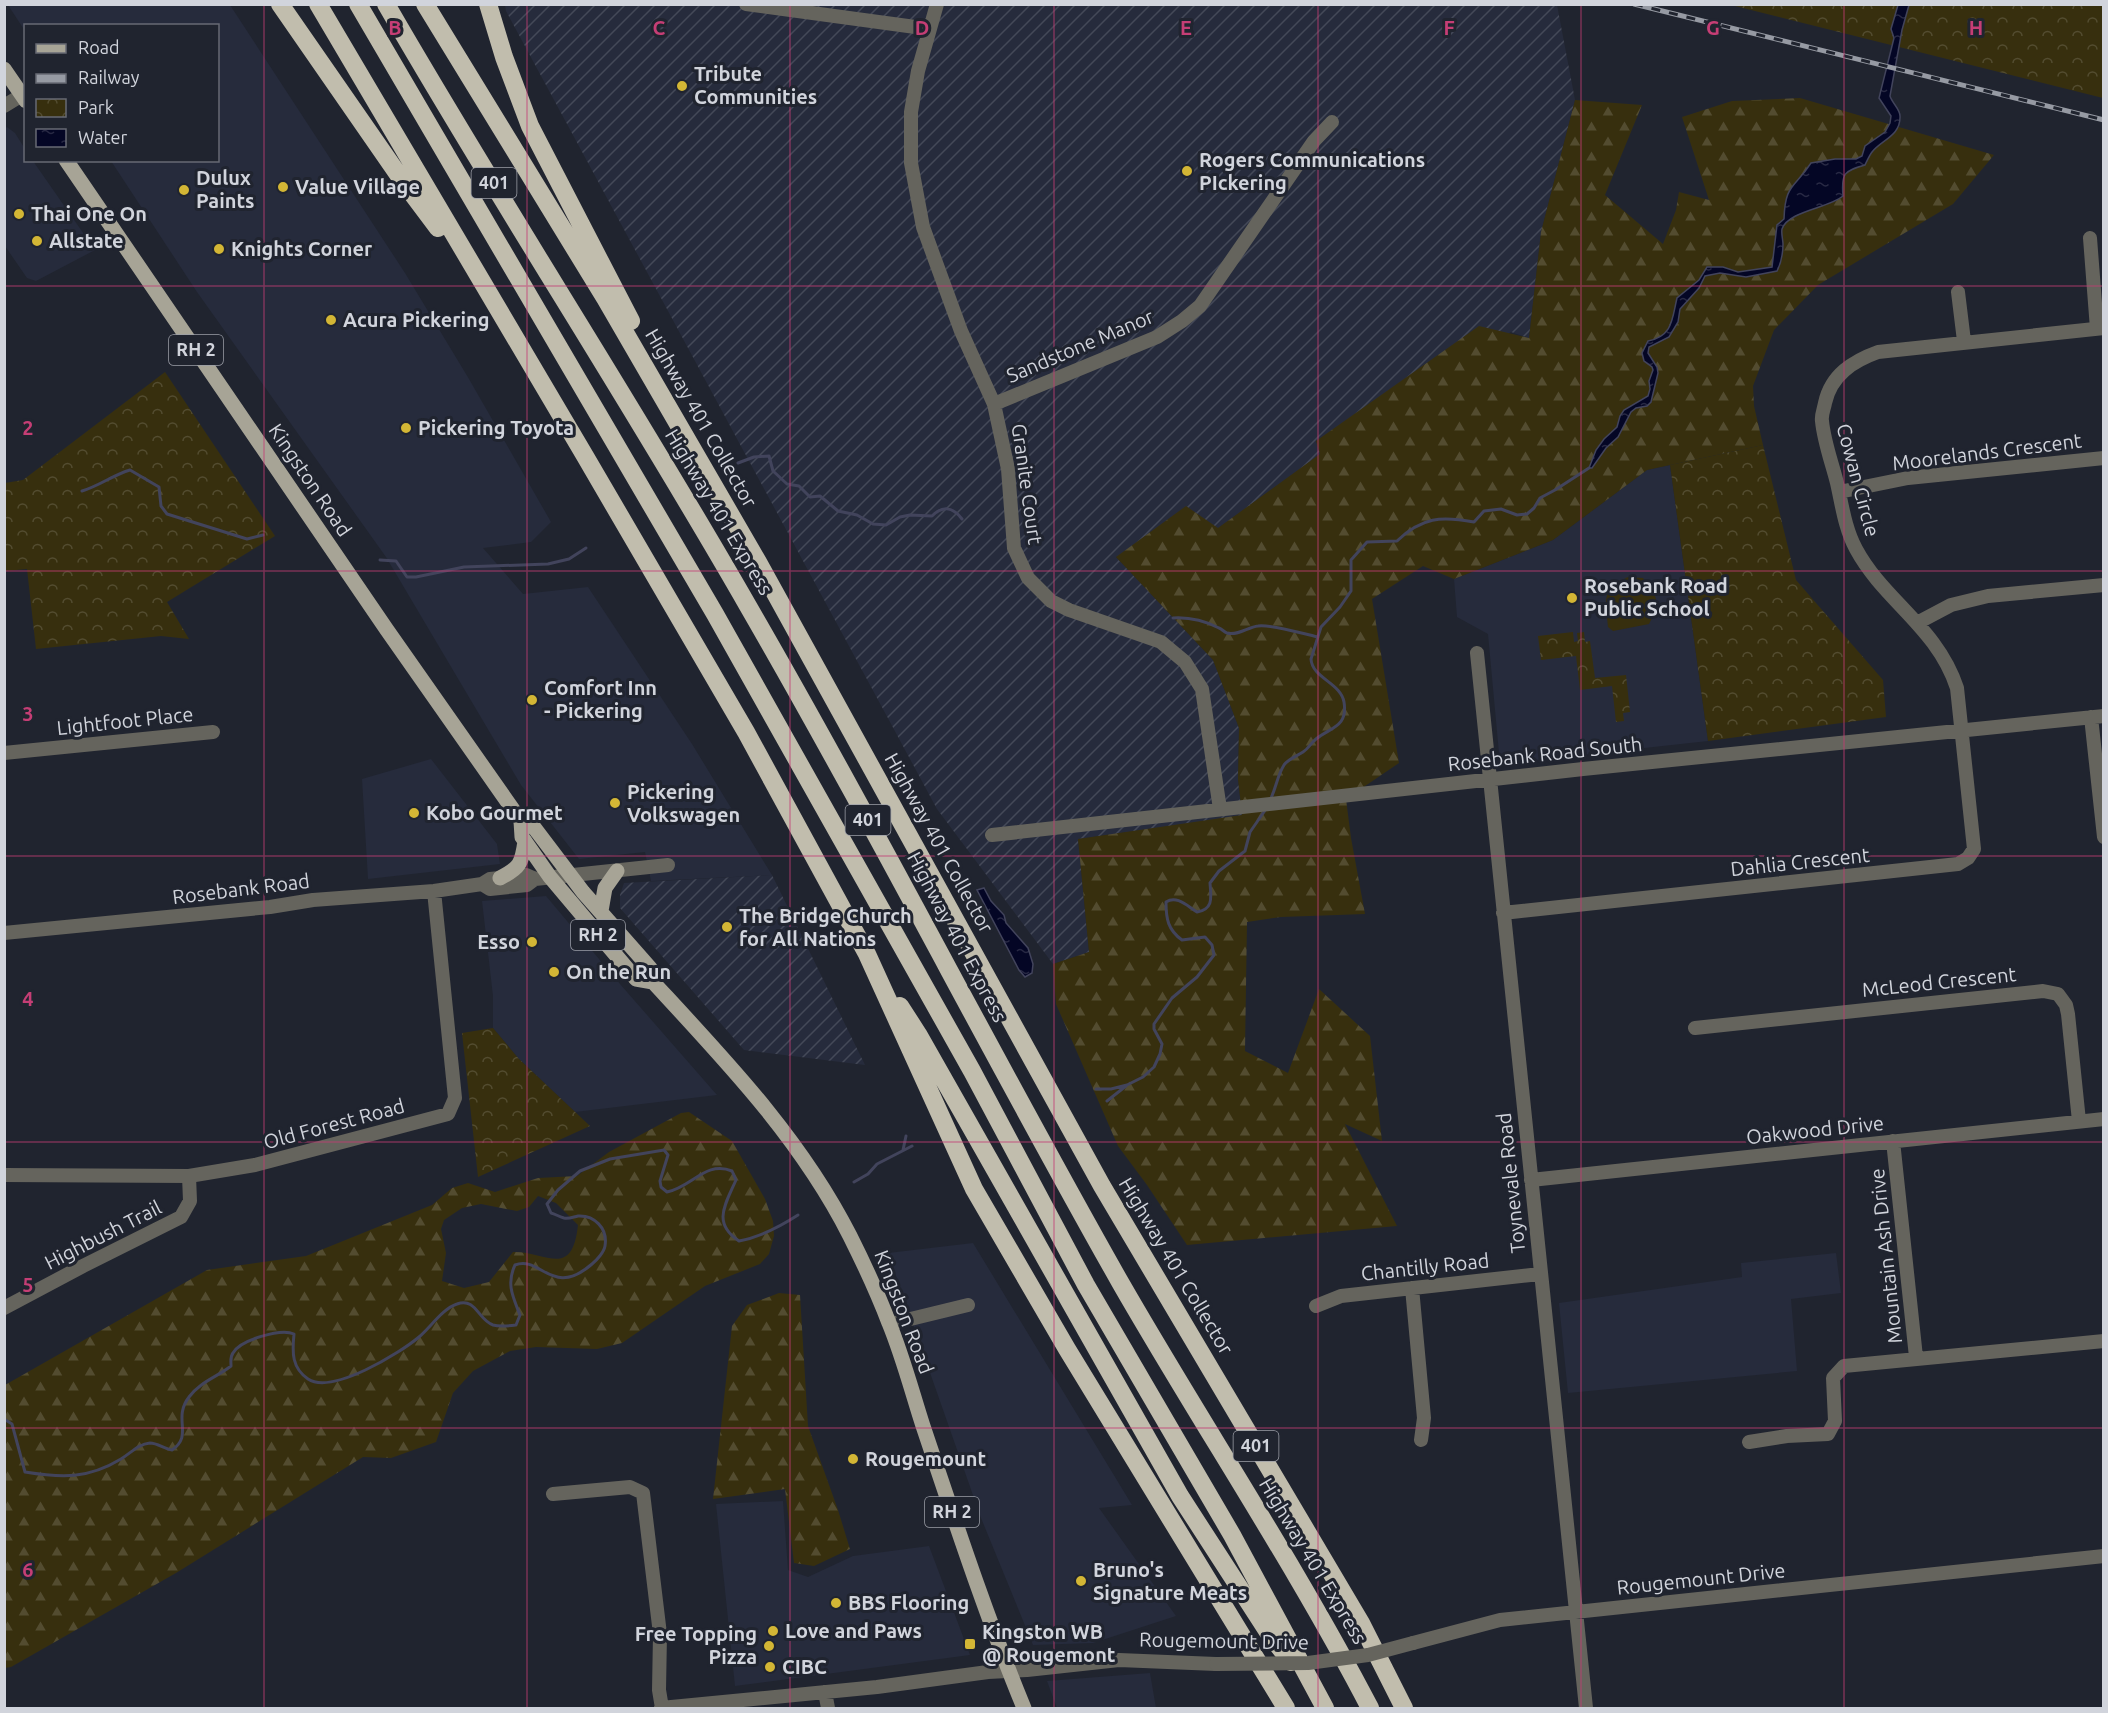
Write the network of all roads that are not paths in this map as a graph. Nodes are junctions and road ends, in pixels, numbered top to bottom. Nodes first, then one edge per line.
1 (280, 4) edge
2 (318, 4) edge
3 (358, 4) edge
4 (386, 4) edge
5 (425, 4) edge
6 (488, 4) edge
7 (746, 4) edge
8 (937, 4) edge
9 (930, 29) junction
10 (4, 69) edge
11 (24, 98) edge
12 (4, 106) edge
13 (1332, 122) dead end
14 (67, 162) edge
15 (2090, 238) dead end
16 (1958, 292) dead end
17 (490, 296) junction
18 (2100, 329) edge
19 (1964, 341) junction
20 (994, 404) junction
21 (689, 442) junction
22 (2103, 458) edge
23 (1839, 492) junction
24 (2103, 585) edge
25 (1917, 623) junction
26 (1477, 653) dead end
27 (2097, 717) edge
28 (1961, 729) junction
29 (213, 732) dead end
30 (4, 753) edge
31 (1490, 779) junction
32 (1220, 809) junction
33 (521, 821) junction
34 (992, 835) dead end
35 (2103, 837) edge
36 (525, 841) junction
37 (668, 865) dead end
38 (617, 871) junction
39 (569, 875) junction
40 (500, 878) junction
41 (543, 878) junction
42 (482, 884) junction
43 (434, 891) junction
44 (601, 911) junction
45 (1503, 913) junction
46 (4, 933) edge
47 (867, 954) junction
48 (653, 982) junction
49 (1695, 1028) dead end
50 (2103, 1119) edge
51 (2079, 1121) junction
52 (1893, 1141) junction
53 (4, 1175) edge
54 (189, 1176) junction
55 (1531, 1180) junction
56 (1540, 1274) junction
57 (1412, 1288) junction
58 (968, 1305) dead end
59 (1316, 1306) dead end
60 (4, 1308) edge
61 (890, 1324) junction
62 (2103, 1341) edge
63 (1916, 1358) junction
64 (1421, 1440) dead end
65 (1749, 1442) dead end
66 (553, 1494) dead end
67 (2103, 1556) edge
68 (1576, 1612) junction
69 (1009, 1671) junction
70 (825, 1692) junction
71 (1323, 1705) edge
72 (662, 1708) edge
73 (828, 1708) edge
74 (1024, 1708) edge
75 (1286, 1708) edge
76 (1370, 1708) edge
77 (1404, 1708) edge
78 (1586, 1708) edge

1 - 17 highway
2 - 17 highway
3 - 71 highway, 401
4 - 76 highway, Highway 401 Express / 401
5 - 21 highway, Highway 401 Collector / 401
6 - 21 highway
7 - 9 street
8 - 9 street, Granite Court
9 - 20 street, Granite Court
10 - 11 main road
11 - 12 street
13 - 20 street, Sandstone Manor
14 - 33 main road, Kingston Road / RH 2
15 - 18 street
16 - 19 street
17 - 47 highway
18 - 19 street, Cowan Circle
19 - 23 street, Cowan Circle
20 - 32 street, Granite Court
21 - 77 highway, Highway 401 Collector / 401
22 - 23 street, Moorelands Crescent
23 - 25 street, Cowan Circle
24 - 25 street
25 - 28 street, Cowan Circle
26 - 31 street, Toynevale Road
27 - 28 street, Rosebank Road South
27 - 35 street
28 - 31 street, Rosebank Road South
28 - 45 street, Dahlia Crescent
29 - 30 street, Lightfoot Place
31 - 32 street, Rosebank Road South
31 - 45 street, Toynevale Road
32 - 34 street, Rosebank Road South
33 - 36 main road, Kingston Road / RH 2
33 - 39 main road, Kingston Road / RH 2
36 - 40 main road
36 - 41 main road, Kingston Road / RH 2
37 - 38 street, Rosebank Road
38 - 39 street, Rosebank Road
38 - 44 main road
39 - 41 street, Rosebank Road
39 - 44 main road, Kingston Road / RH 2
40 - 41 street, Rosebank Road
40 - 42 street, Rosebank Road
41 - 42 street, Rosebank Road
41 - 48 main road, Kingston Road / RH 2
42 - 43 street, Rosebank Road
43 - 46 street, Rosebank Road
43 - 54 street, Old Forest Road
44 - 48 main road, Kingston Road / RH 2
45 - 55 street, Toynevale Road
47 - 71 highway
47 - 75 highway
48 - 61 main road, Kingston Road / RH 2
49 - 51 street, McLeod Crescent
50 - 51 street, Oakwood Drive
51 - 52 street, Oakwood Drive
52 - 55 street, Oakwood Drive
52 - 63 street, Mountain Ash Drive
53 - 54 street, Old Forest Road
54 - 60 street, Highbush Trail
55 - 56 street, Toynevale Road
56 - 57 street, Chantilly Road
56 - 68 street, Toynevale Road
57 - 59 street, Chantilly Road
57 - 64 street
58 - 61 street
61 - 69 main road, Kingston Road / RH 2
62 - 63 street, Mountain Ash Drive
63 - 65 street
66 - 72 street
67 - 68 street, Rougemount Drive
68 - 69 street, Rougemount Drive, bridge
68 - 78 street, Toynevale Road
69 - 70 street, Rougemount Drive
69 - 74 main road, Kingston Road / RH 2
70 - 72 street, Rougemount Drive
70 - 73 street

